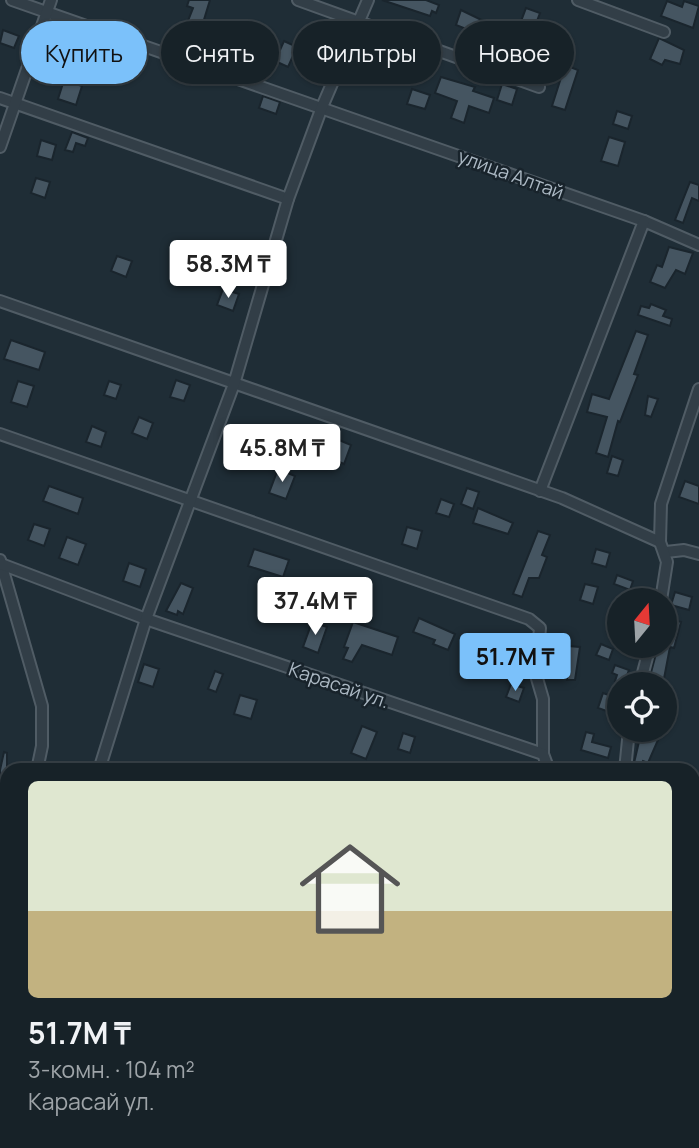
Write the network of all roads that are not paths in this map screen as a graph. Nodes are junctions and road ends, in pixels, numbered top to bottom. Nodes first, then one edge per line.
1 (12, 0) edge
2 (51, 0) edge
3 (298, 0) edge
4 (368, 0) edge
5 (578, 0) edge
6 (47, 12) junction
7 (359, 21) joint
8 (664, 32) dead end
9 (441, 51) edge
10 (332, 84) edge
11 (539, 87) dead end
12 (0, 98) edge
13 (15, 103) junction
14 (322, 107) junction
15 (0, 147) edge
16 (288, 199) junction
17 (644, 221) junction
18 (699, 245) edge
19 (0, 301) edge
20 (234, 384) junction
21 (699, 389) edge
22 (0, 433) edge
23 (540, 491) junction
24 (190, 500) junction
25 (663, 547) junction
26 (699, 554) edge
27 (1, 561) edge
28 (661, 588) edge
29 (146, 619) junction
30 (628, 742) edge
31 (543, 754) junction
32 (38, 763) edge
33 (101, 763) edge
34 (546, 763) edge
35 (626, 763) edge

1 - 6 street, улица Алтай
2 - 6 street
3 - 7 street
4 - 7 street
5 - 8 street
6 - 13 street
6 - 14 street, улица Алтай
9 - 11 street
10 - 14 street
12 - 13 street
13 - 15 street
13 - 16 street
14 - 16 street
14 - 17 street, улица Алтай
16 - 20 street
17 - 18 street, улица Алтай
17 - 23 street
19 - 20 street
20 - 23 street
20 - 24 street
21 - 25 street
22 - 24 street
23 - 25 street
24 - 29 street
24 - 31 street
25 - 26 street
25 - 28 street
27 - 29 street, Карасай ул.
27 - 32 street
29 - 31 street, Карасай ул.
29 - 33 street
30 - 35 street
31 - 34 street

